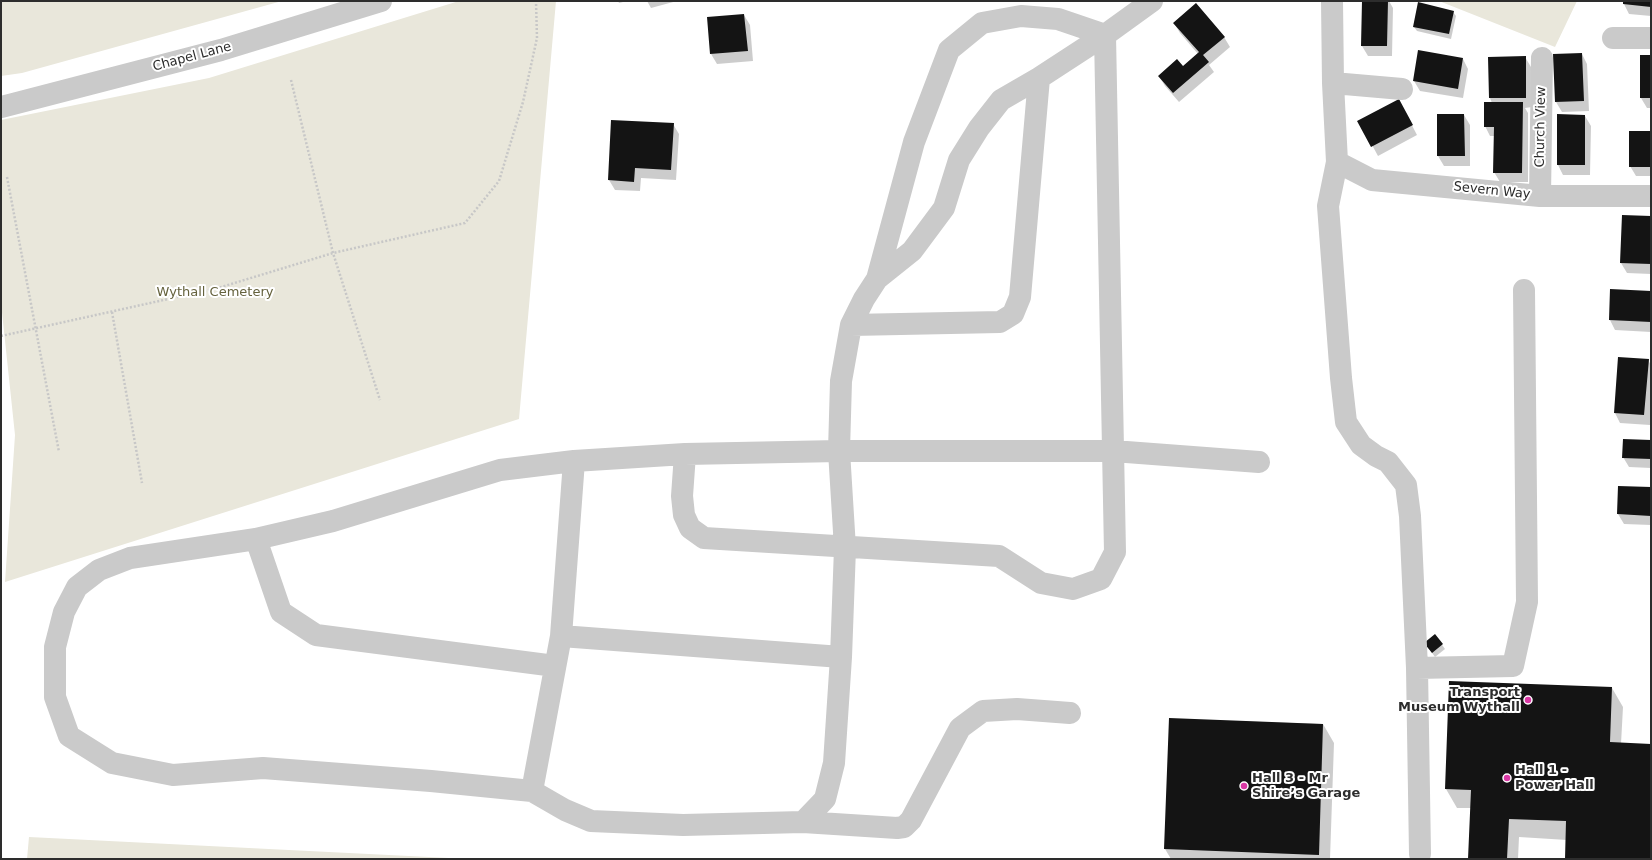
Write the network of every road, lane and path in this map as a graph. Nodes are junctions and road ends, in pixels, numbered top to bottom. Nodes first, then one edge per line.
1 (381, 1) edge
2 (536, 1) edge
3 (1152, 1) edge
4 (1332, 1) edge
5 (1105, 35) junction
6 (1613, 38) dead end
7 (1651, 38) edge
8 (1542, 58) dead end
9 (1039, 78) junction
10 (291, 80) dead end
11 (1333, 83) junction
12 (1402, 89) dead end
13 (1, 107) edge
14 (1337, 162) junction
15 (7, 176) dead end
16 (1540, 196) junction
17 (1651, 196) edge
18 (333, 254) junction
19 (877, 279) junction
20 (1524, 290) dead end
21 (112, 312) junction
22 (852, 325) junction
23 (35, 328) junction
24 (1, 336) edge
25 (380, 400) dead end
26 (839, 451) junction
27 (1113, 451) junction
28 (59, 452) dead end
29 (686, 454) junction
30 (574, 461) junction
31 (1259, 462) dead end
32 (142, 483) dead end
33 (256, 539) junction
34 (845, 548) junction
35 (561, 636) junction
36 (841, 657) junction
37 (555, 666) junction
38 (1417, 668) junction
39 (1070, 713) dead end
40 (532, 791) junction
41 (803, 822) junction
42 (1420, 854) dead end

1 - 13 street, Chapel Lane
2 - 18 path
3 - 5 street
4 - 11 street
5 - 9 street
5 - 19 street
5 - 27 street
6 - 7 street
8 - 16 street, Church View
9 - 19 street
9 - 22 street
10 - 18 path
11 - 12 street
11 - 14 street
14 - 16 street, Severn Way
14 - 38 street
15 - 23 path
16 - 17 street, Severn Way
18 - 21 path
18 - 25 path
19 - 22 street
20 - 38 street
21 - 23 path
21 - 32 path
22 - 26 street
23 - 24 path
23 - 28 path
26 - 27 street
26 - 29 street
26 - 34 street
27 - 31 street
27 - 34 street
29 - 30 street
29 - 34 street
30 - 33 street
30 - 35 street
33 - 37 street
33 - 40 street
34 - 36 street
35 - 36 street
35 - 37 street
36 - 41 street
37 - 40 street
38 - 42 street
39 - 41 street
40 - 41 street

